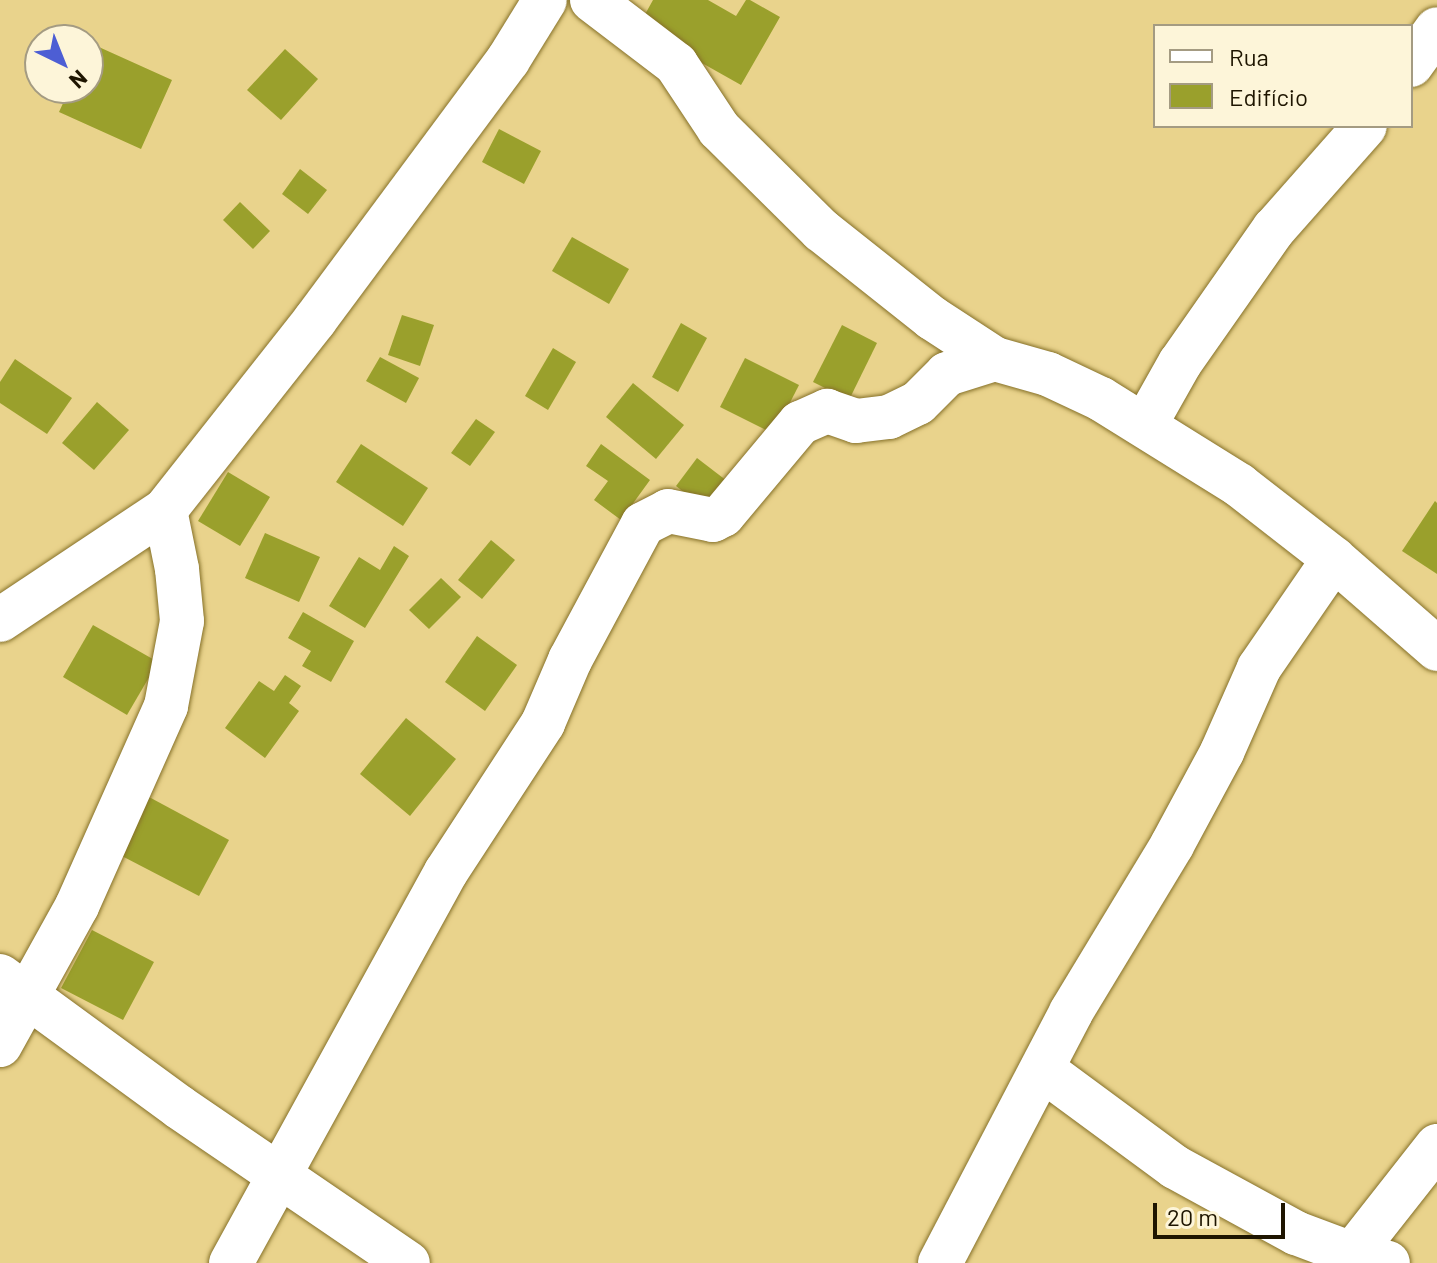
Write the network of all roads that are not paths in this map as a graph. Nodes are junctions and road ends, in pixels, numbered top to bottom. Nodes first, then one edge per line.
1 (545, 0) edge
2 (592, 0) edge
3 (1437, 29) edge
4 (1413, 62) edge
5 (1363, 128) edge
6 (995, 359) junction
7 (1145, 425) junction
8 (165, 510) junction
9 (1334, 559) junction
10 (0, 620) edge
11 (1437, 649) edge
12 (15, 986) edge
13 (0, 1045) edge
14 (1042, 1069) junction
15 (1437, 1146) edge
16 (281, 1173) junction
17 (1362, 1260) edge
18 (231, 1263) edge
19 (408, 1263) edge
20 (940, 1263) edge

1 - 8 street
2 - 6 street
3 - 4 street
5 - 7 street
6 - 7 street
6 - 16 street
7 - 9 street
8 - 10 street
8 - 12 street
9 - 11 street
9 - 14 street
12 - 13 street
12 - 16 street
14 - 17 street
14 - 20 street
15 - 17 street
16 - 18 street
16 - 19 street

